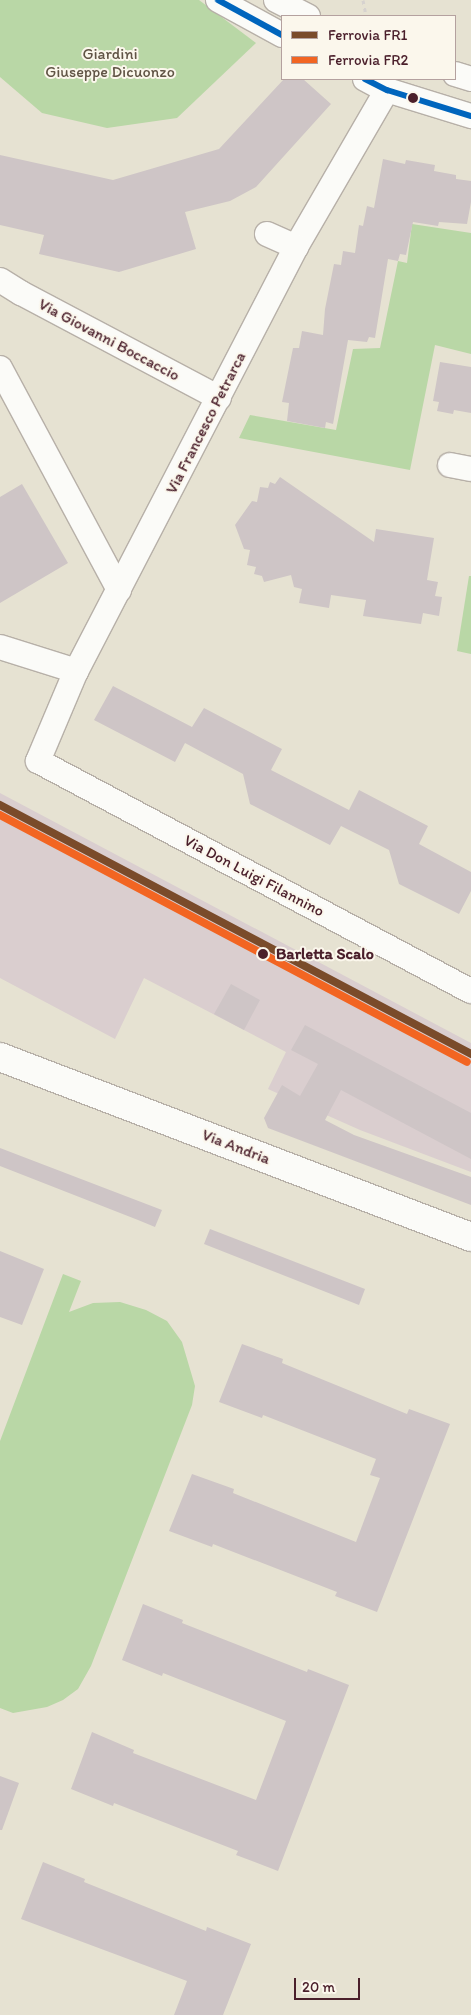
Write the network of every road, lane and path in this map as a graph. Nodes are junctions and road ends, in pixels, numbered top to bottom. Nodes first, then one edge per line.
1 (218, 0) edge
2 (276, 0) edge
3 (363, 0) edge
4 (306, 15) edge
5 (366, 15) edge
6 (281, 34) edge
7 (456, 74) edge
8 (471, 79) edge
9 (411, 80) edge
10 (381, 85) edge
11 (471, 116) edge
12 (267, 234) dead end
13 (296, 247) junction
14 (0, 280) edge
15 (0, 368) edge
16 (219, 398) junction
17 (119, 590) junction
18 (0, 647) edge
19 (76, 671) junction
20 (38, 761) joint
21 (471, 991) edge
22 (0, 1058) edge
23 (471, 1237) edge

1 - 6 street
2 - 4 street
3 - 5 path
7 - 8 street
9 - 10 street
10 - 11 street
10 - 13 street, Via Francesco Petrarca
12 - 13 street
13 - 16 street, Via Francesco Petrarca
14 - 16 street, Via Giovanni Boccaccio
15 - 17 street
16 - 17 street, Via Francesco Petrarca
17 - 19 street, Via Francesco Petrarca
18 - 19 street
19 - 20 street, Via Francesco Petrarca
20 - 21 street, Via Don Luigi Filannino
22 - 23 main road, Via Andria

